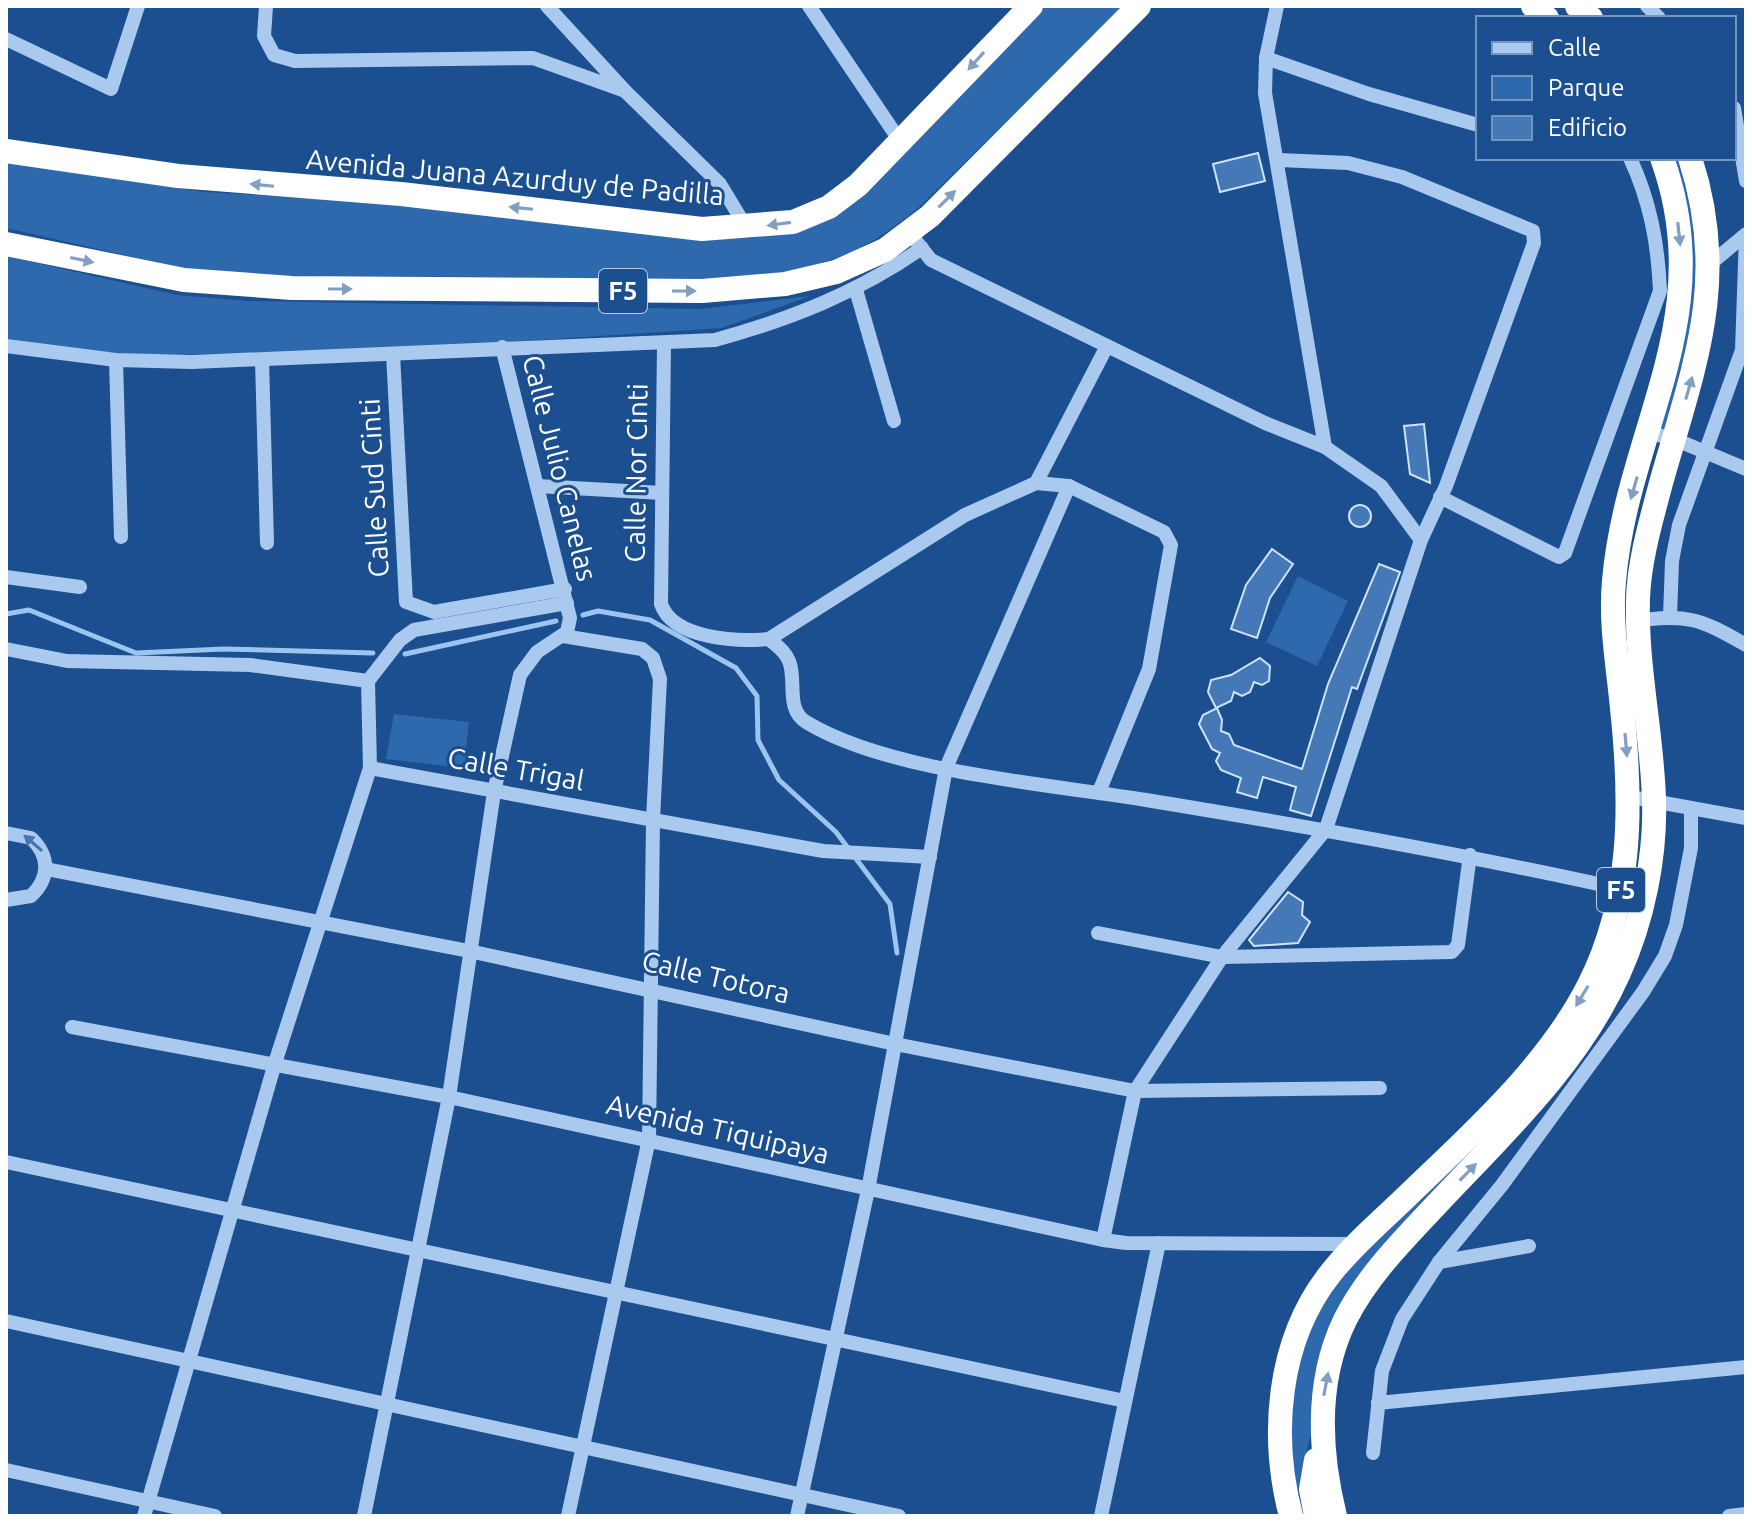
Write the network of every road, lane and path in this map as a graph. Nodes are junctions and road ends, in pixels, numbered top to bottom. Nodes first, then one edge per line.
1 (138, 6) edge
2 (266, 6) edge
3 (547, 6) edge
4 (809, 6) edge
5 (1031, 6) edge
6 (1139, 6) edge
7 (1277, 6) edge
8 (6, 39) edge
9 (1266, 58) junction
10 (625, 91) junction
11 (1739, 110) edge
12 (1476, 124) edge
13 (900, 141) junction
14 (6, 151) edge
15 (1279, 160) junction
16 (1631, 160) edge
17 (1662, 160) edge
18 (1690, 160) edge
19 (1746, 181) edge
20 (746, 227) junction
21 (1746, 234) edge
22 (915, 240) junction
23 (6, 244) edge
24 (1709, 265) junction
25 (1746, 289) edge
26 (856, 290) junction
27 (664, 344) junction
28 (6, 346) edge
29 (1107, 346) junction
30 (502, 347) junction
31 (393, 354) junction
32 (116, 360) junction
33 (262, 360) junction
34 (1740, 375) edge
35 (894, 421) dead end
36 (1662, 436) junction
37 (1325, 447) junction
38 (1707, 455) junction
39 (1746, 469) edge
40 (1036, 483) junction
41 (537, 486) junction
42 (1069, 486) junction
43 (662, 493) junction
44 (1440, 497) junction
45 (121, 537) dead end
46 (1421, 540) junction
47 (267, 543) dead end
48 (6, 577) edge
49 (80, 587) dead end
50 (566, 596) junction
51 (1670, 617) junction
52 (1639, 620) junction
53 (1614, 624) junction
54 (563, 636) junction
55 (769, 639) junction
56 (1746, 645) edge
57 (6, 649) edge
58 (368, 681) junction
59 (370, 768) junction
60 (946, 768) junction
61 (494, 792) junction
62 (1099, 792) junction
63 (1642, 800) junction
64 (1691, 808) junction
65 (1746, 818) edge
66 (653, 820) junction
67 (1326, 829) junction
68 (6, 833) edge
69 (1470, 855) junction
70 (930, 857) junction
71 (46, 869) junction
72 (1621, 889) junction
73 (6, 900) edge
74 (318, 923) junction
75 (1098, 933) dead end
76 (469, 951) junction
77 (1222, 957) junction
78 (652, 989) junction
79 (72, 1027) dead end
80 (895, 1044) junction
81 (275, 1063) junction
82 (1380, 1088) dead end
83 (1135, 1091) junction
84 (449, 1097) junction
85 (649, 1139) junction
86 (6, 1162) edge
87 (868, 1190) junction
88 (232, 1208) junction
89 (1103, 1240) junction
90 (1159, 1243) junction
91 (1357, 1244) junction
92 (1529, 1246) dead end
93 (421, 1249) junction
94 (1439, 1262) junction
95 (616, 1291) junction
96 (6, 1321) edge
97 (836, 1338) junction
98 (188, 1359) junction
99 (1746, 1367) edge
100 (1125, 1401) junction
101 (386, 1403) junction
102 (1378, 1403) junction
103 (1322, 1438) junction
104 (583, 1446) junction
105 (1373, 1453) dead end
106 (6, 1470) edge
107 (802, 1495) junction
108 (146, 1508) edge
109 (1746, 1514) edge
110 (215, 1516) edge
111 (364, 1516) edge
112 (568, 1516) edge
113 (797, 1516) edge
114 (899, 1516) edge
115 (1101, 1516) edge
116 (1291, 1516) edge
117 (1316, 1516) edge
118 (1335, 1516) edge
119 (1729, 1516) edge

1 - 8 street
2 - 10 street
3 - 10 street
4 - 13 street
5 -> 13 highway, Avenida Juana Azurduy de Padilla
22 -> 6 highway, F5
7 - 9 street
9 - 12 street
9 - 15 street
10 - 20 street
11 - 19 street
13 -> 20 highway, Avenida Juana Azurduy de Padilla
20 -> 14 highway, Avenida Juana Azurduy de Padilla
15 - 37 street
15 - 44 street
16 - 44 street
17 -> 36 highway, F5
18 - 24 highway, F5
21 - 24 street
21 - 25 street
23 -> 22 highway, F5
22 - 26 street
22 - 29 street
36 -> 24 highway, F5
25 - 34 street
26 - 27 street
26 - 35 street
27 - 30 street
27 - 43 street, Calle Nor Cinti
28 - 32 street
29 - 37 street
29 - 40 street
30 - 31 street
30 - 41 street, Calle Julio Canelas
31 - 33 street
31 - 50 street, Calle Sud Cinti
32 - 33 street
32 - 45 street
33 - 47 street
34 - 38 street
36 - 38 street
36 - 52 highway, F5
36 -> 53 highway, F5
37 - 46 street
38 - 39 street
38 - 51 street
40 - 42 street
40 - 55 street
41 - 43 street
41 - 50 street, Calle Julio Canelas
42 - 60 street
42 - 62 street
43 - 55 street, Calle Nor Cinti
44 - 46 street
46 - 67 street
48 - 49 street
50 - 54 street
50 - 58 street
51 - 52 street
51 - 56 street
52 - 53 street
52 - 63 highway, F5
53 -> 63 highway, F5
54 - 61 street
54 - 66 street
55 - 60 street
57 - 58 street
58 - 59 street
59 - 61 street, Calle Trigal
59 - 74 street
60 - 62 street
60 - 70 street
61 - 66 street, Calle Trigal
61 - 76 street
62 - 67 street
63 - 64 street
63 - 72 highway, F5
103 -> 63 highway, F5
64 - 65 street
64 - 94 street
66 - 70 street, Calle Trigal
66 - 78 street
67 - 69 street
67 - 77 street
71 -> 68 street
69 - 72 street
69 - 77 street
70 - 80 street
71 - 73 street
71 - 74 street, Calle Totora
72 -> 91 highway, F5
74 - 76 street, Calle Totora
74 - 81 street
75 - 77 street
76 - 78 street, Calle Totora
76 - 84 street
77 - 83 street
78 - 80 street, Calle Totora
78 - 85 street
79 - 81 street, Avenida Tiquipaya
80 - 83 street, Calle Totora
80 - 87 street
81 - 84 street, Avenida Tiquipaya
81 - 88 street
82 - 83 street, Calle Totora
83 - 89 street
84 - 85 street, Avenida Tiquipaya
84 - 93 street
85 - 87 street, Avenida Tiquipaya
85 - 95 street
86 - 88 street
87 - 89 street, Avenida Tiquipaya
87 - 97 street
88 - 93 street
88 - 98 street
89 - 90 street, Avenida Tiquipaya
90 - 91 street, Avenida Tiquipaya
90 - 100 street
91 - 116 highway, F5
92 - 94 street
93 - 95 street
93 - 101 street
94 - 102 street
95 - 97 street
95 - 104 street
96 - 98 street
97 - 100 street
97 - 107 street
98 - 101 street
98 - 108 street
99 - 102 street
100 - 115 street
101 - 104 street
101 - 111 street
102 - 105 street
103 - 117 highway
103 - 118 highway, F5
104 - 107 street
104 - 112 street
106 - 108 street
107 - 113 street
107 - 114 street
108 - 110 street
109 - 119 street

